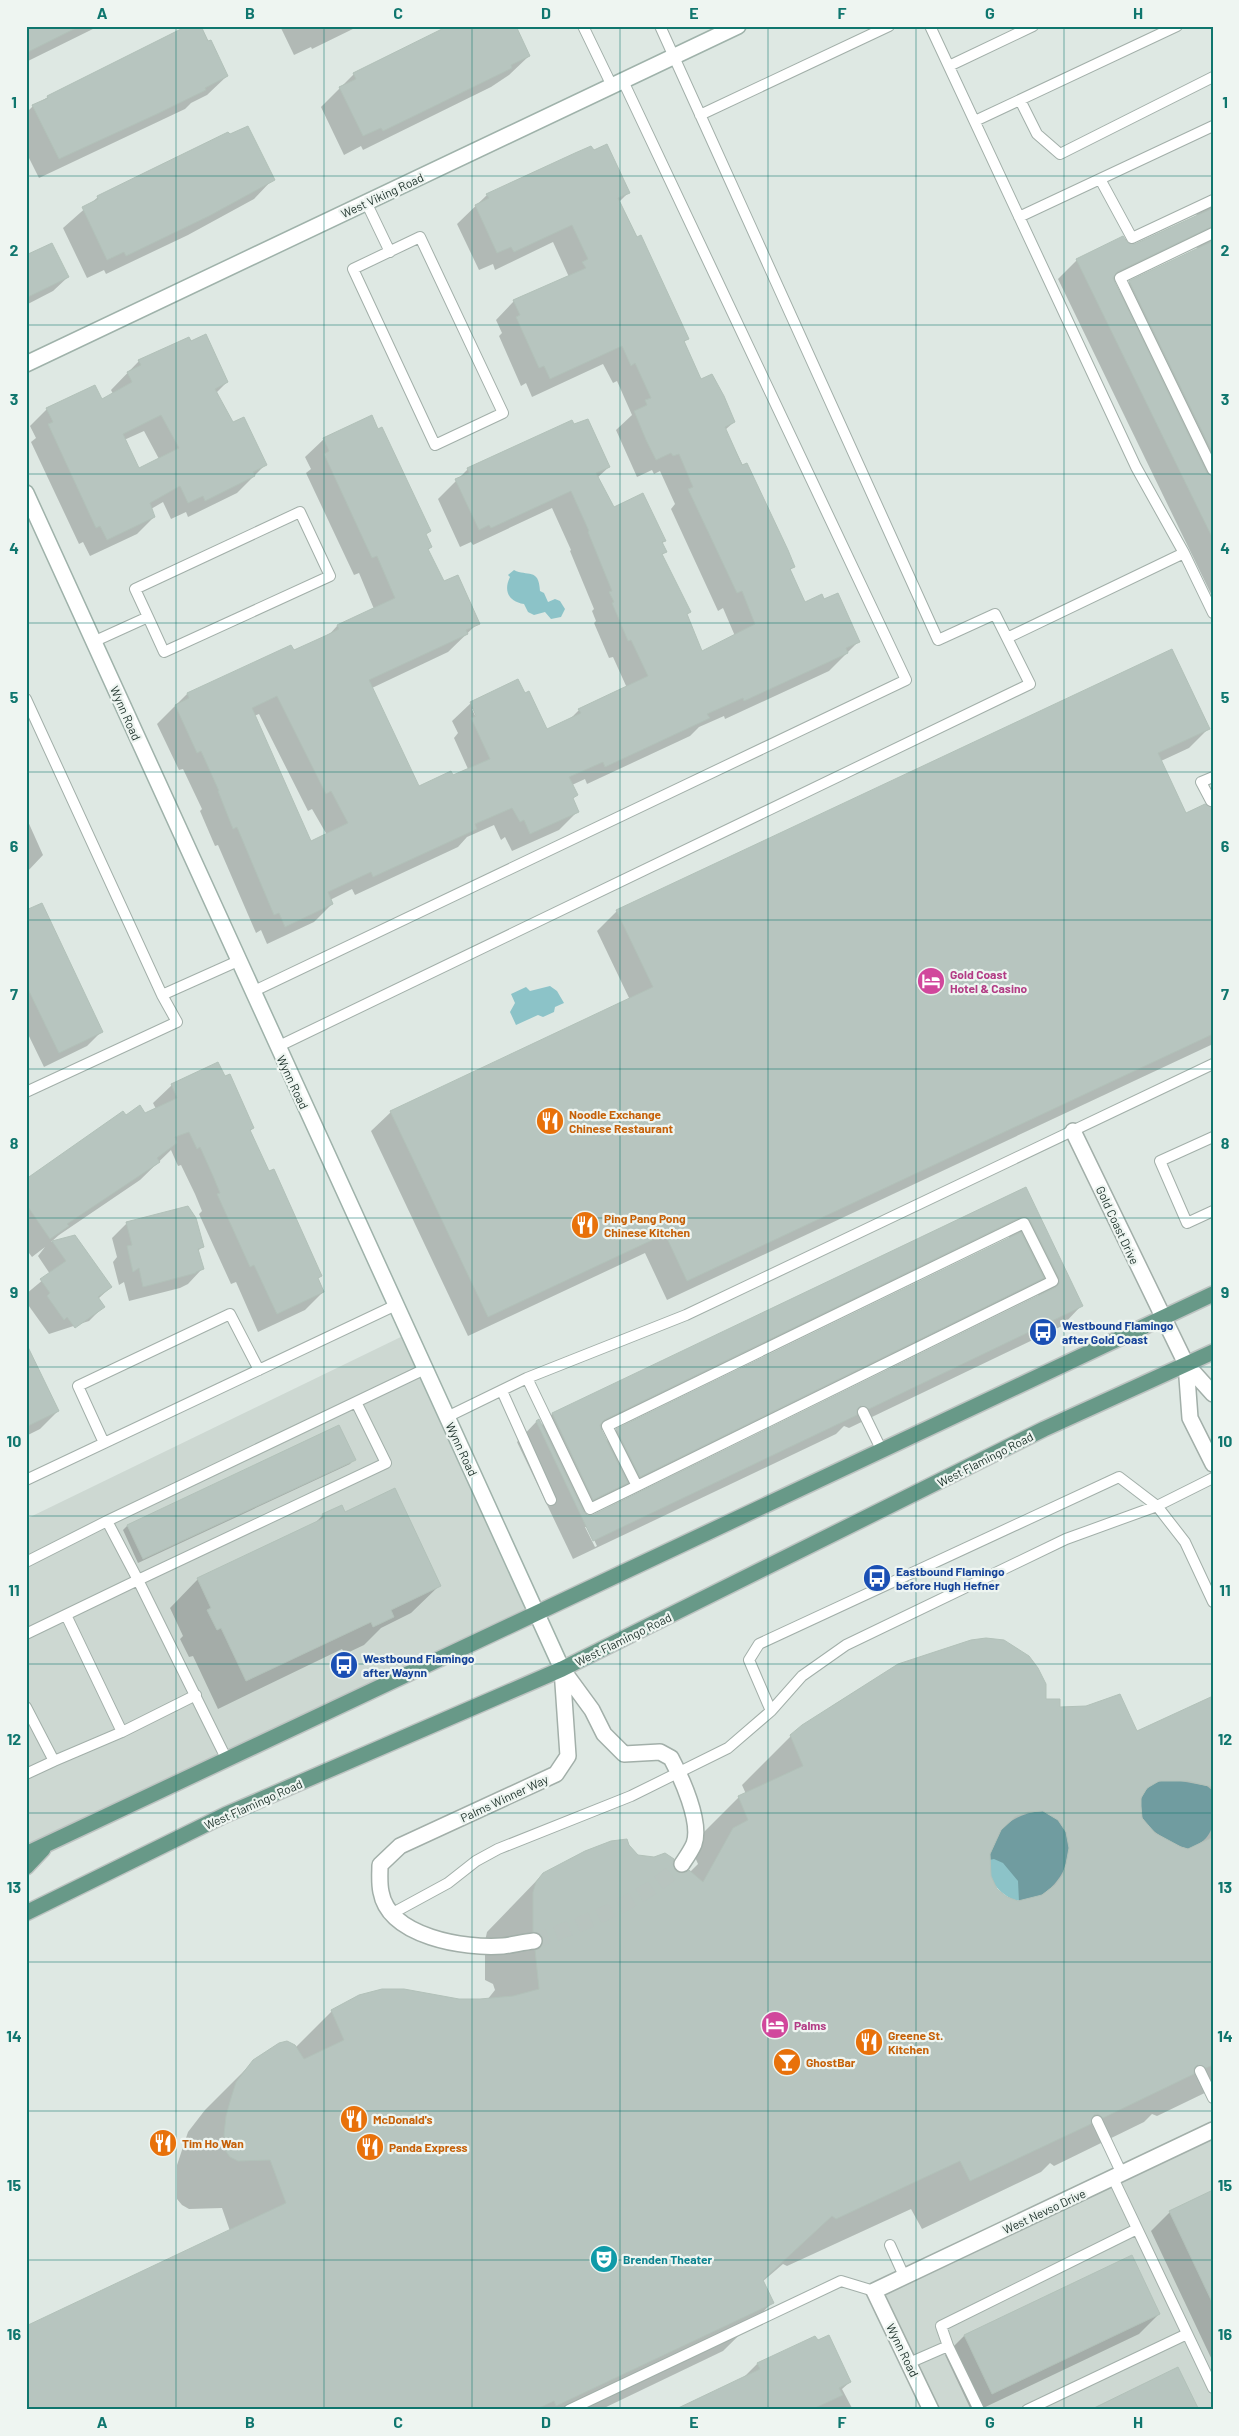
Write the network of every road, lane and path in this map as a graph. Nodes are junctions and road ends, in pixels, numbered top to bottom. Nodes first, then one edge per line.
1 (582, 26) edge
2 (660, 26) edge
3 (738, 26) edge
4 (888, 26) edge
5 (930, 26) edge
6 (1032, 26) edge
7 (1177, 26) edge
8 (674, 57) junction
9 (949, 66) junction
10 (1213, 77) edge
11 (617, 83) junction
12 (1020, 100) junction
13 (700, 115) junction
14 (975, 121) junction
15 (1213, 126) edge
16 (1100, 179) junction
17 (1213, 200) edge
18 (366, 202) junction
19 (1019, 217) junction
20 (1213, 233) edge
21 (390, 252) junction
22 (26, 364) edge
23 (1213, 470) edge
24 (26, 493) edge
25 (1184, 553) junction
26 (1213, 613) edge
27 (148, 617) junction
28 (1007, 638) junction
29 (94, 642) junction
30 (26, 699) edge
31 (1213, 777) edge
32 (1211, 801) dead end
33 (238, 961) junction
34 (252, 992) junction
35 (162, 995) junction
36 (277, 1047) junction
37 (1213, 1064) edge
38 (26, 1092) edge
39 (1074, 1131) junction
40 (1213, 1137) edge
41 (1213, 1212) edge
42 (1213, 1294) edge
43 (396, 1305) junction
44 (1163, 1318) junction
45 (1213, 1352) edge
46 (1186, 1364) junction
47 (425, 1369) junction
48 (259, 1370) junction
49 (527, 1378) junction
50 (502, 1391) junction
51 (1213, 1394) edge
52 (356, 1402) junction
53 (863, 1412) dead end
54 (447, 1417) junction
55 (104, 1443) junction
56 (882, 1451) junction
57 (1213, 1464) edge
58 (1213, 1478) edge
59 (26, 1480) edge
60 (636, 1486) junction
61 (551, 1500) dead end
62 (1157, 1506) junction
63 (107, 1521) junction
64 (26, 1562) edge
65 (138, 1580) junction
66 (1213, 1602) edge
67 (537, 1612) junction
68 (66, 1615) junction
69 (26, 1634) edge
70 (562, 1669) junction
71 (196, 1695) junction
72 (26, 1707) edge
73 (771, 1711) junction
74 (122, 1732) junction
75 (226, 1758) junction
76 (54, 1762) junction
77 (679, 1773) junction
78 (26, 1774) edge
79 (49, 1843) junction
80 (26, 1854) edge
81 (682, 1864) tunnel mouth
82 (26, 1867) edge
83 (26, 1912) edge
84 (391, 1914) junction
85 (534, 1941) tunnel mouth
86 (1200, 2071) dead end
87 (1213, 2098) edge
88 (1097, 2121) dead end
89 (1213, 2130) edge
90 (1118, 2176) junction
91 (1137, 2229) junction
92 (890, 2245) dead end
93 (904, 2276) junction
94 (874, 2291) junction
95 (1187, 2334) junction
96 (948, 2346) junction
97 (909, 2363) junction
98 (1213, 2388) edge
99 (568, 2410) edge
100 (931, 2410) edge
101 (979, 2410) edge
102 (1027, 2410) edge

1 - 11 lane
2 - 8 lane
3 - 8 street, West Viking Road
4 - 13 lane
5 - 9 lane
6 - 9 lane
7 - 12 lane
8 - 11 street, West Viking Road
8 - 13 lane
9 - 14 lane
10 - 12 lane
11 - 18 street, West Viking Road
11 - 34 lane
12 - 14 lane
13 - 28 lane
14 - 19 lane
15 - 16 lane
16 - 17 lane
16 - 19 lane
18 - 21 lane
18 - 22 street, West Viking Road
19 - 25 lane
20 - 23 lane
21 - 21 lane
24 - 29 street, Wynn Road
25 - 26 lane
25 - 28 lane
27 - 27 lane
27 - 29 lane
28 - 36 lane
29 - 33 street, Wynn Road
30 - 35 lane
31 - 32 lane
33 - 34 street, Wynn Road
33 - 35 lane
34 - 36 street, Wynn Road
35 - 38 lane
36 - 43 street, Wynn Road
37 - 39 lane
39 - 44 street, Gold Coast Drive
39 - 49 lane
40 - 41 lane
42 - 44 main road
43 - 47 street, Wynn Road
43 - 48 lane
44 - 46 street, Gold Coast Drive
44 - 56 main road
45 - 46 main road, West Flamingo Road
46 - 51 street
46 - 57 street
46 - 70 main road, West Flamingo Road
47 - 52 lane
47 - 54 street, Wynn Road
48 - 55 lane
48 - 55 lane
49 - 50 lane
49 - 60 lane
50 - 54 lane
50 - 61 lane
52 - 63 lane
52 - 65 lane
53 - 56 lane
54 - 67 street, Wynn Road
55 - 59 lane
56 - 67 main road
58 - 62 lane
60 - 60 lane
62 - 66 lane
62 - 73 lane
62 - 73 lane
63 - 64 lane
63 - 65 lane
65 - 68 lane
65 - 71 lane
67 - 70 street, Wynn Road
67 - 75 main road
68 - 69 lane
68 - 74 lane
70 - 77 street
70 - 83 main road, West Flamingo Road
70 - 84 street, Palms Winner Way
71 - 74 lane
71 - 75 lane
72 - 76 lane
73 - 77 lane
74 - 76 lane
75 - 79 main road
76 - 78 lane
77 - 81 street
77 - 84 lane
79 - 80 main road
79 - 82 main road
84 - 85 street, Palms Winner Way
86 - 87 lane
88 - 90 lane
89 - 90 street, West Nevso Drive
90 - 91 lane
90 - 93 street, West Nevso Drive
91 - 95 lane
91 - 96 lane
92 - 93 lane
93 - 94 street, West Nevso Drive
94 - 97 street, Wynn Road
94 - 99 lane
95 - 98 lane
95 - 102 lane
96 - 97 lane
96 - 101 lane
97 - 100 street, Wynn Road

